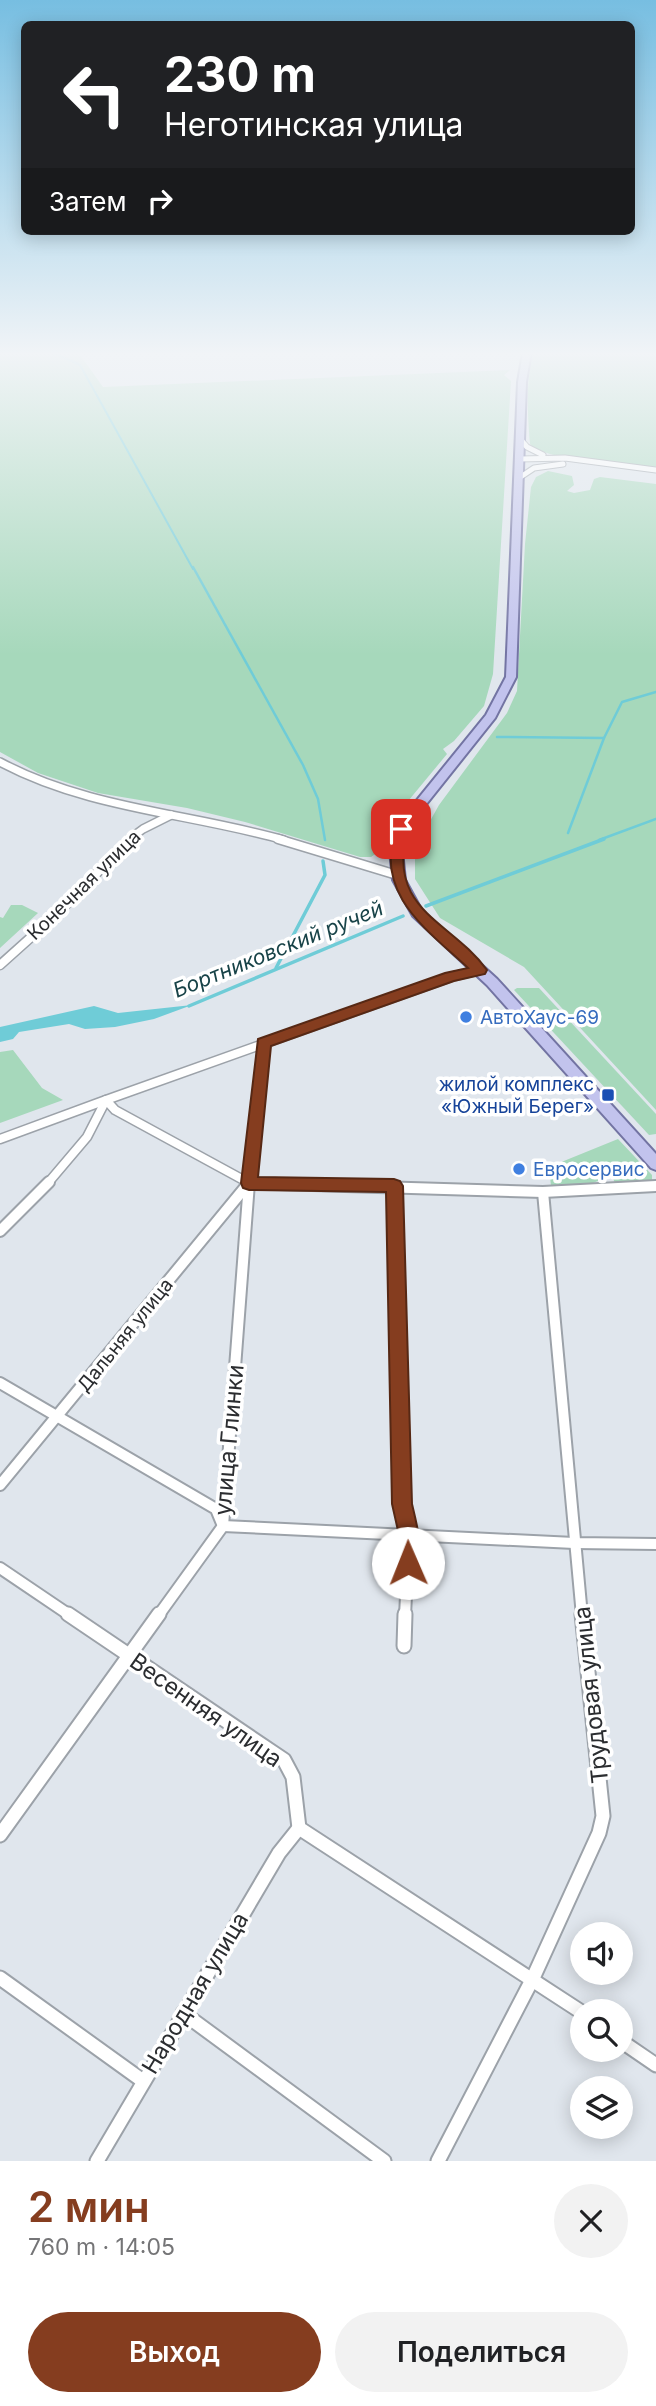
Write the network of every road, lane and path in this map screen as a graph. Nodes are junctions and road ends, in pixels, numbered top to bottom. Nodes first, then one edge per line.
1 (520, 453) edge
2 (540, 453) edge
3 (552, 458) junction
4 (520, 459) junction
5 (563, 464) junction
6 (519, 478) junction
7 (0, 762) edge
8 (173, 814) junction
9 (397, 875) junction
10 (0, 965) edge
11 (480, 970) junction
12 (264, 1043) junction
13 (106, 1100) junction
14 (0, 1139) edge
15 (656, 1164) edge
16 (249, 1183) junction
17 (394, 1186) junction
18 (656, 1186) edge
19 (543, 1192) junction
20 (0, 1230) edge
21 (0, 1383) edge
22 (58, 1417) junction
23 (0, 1485) edge
24 (223, 1526) junction
25 (409, 1535) junction
26 (574, 1543) junction
27 (656, 1544) edge
28 (0, 1568) edge
29 (404, 1646) dead end
30 (129, 1656) junction
31 (299, 1828) junction
32 (0, 1835) edge
33 (0, 1978) edge
34 (533, 1978) junction
35 (570, 2004) edge
36 (183, 2013) junction
37 (633, 2049) edge
38 (656, 2065) edge
39 (143, 2081) junction
40 (99, 2160) edge
41 (384, 2161) edge
42 (438, 2161) edge

1 - 4 main road
2 - 3 street
3 - 4 street
3 - 5 street
4 - 5 street
4 - 6 main road
5 - 6 street
6 - 9 main road
7 - 8 street
8 - 9 street
8 - 10 street, Конечная улица
9 - 11 main road
11 - 12 street
11 - 15 main road
12 - 13 street
12 - 16 street, улица Глинки
13 - 14 street
13 - 16 street
13 - 20 street
16 - 17 street
16 - 22 street, Дальняя улица
16 - 24 street, улица Глинки
17 - 19 street
17 - 25 street
18 - 19 street
19 - 26 street, Трудовая улица
21 - 22 street
22 - 23 street, Дальняя улица
22 - 24 street
24 - 25 street
24 - 30 street, улица Глинки
25 - 26 street
25 - 29 street
26 - 27 street
26 - 34 street, Трудовая улица
28 - 30 street, Весенняя улица
30 - 31 street, Весенняя улица
30 - 32 street, улица Глинки
31 - 34 street
31 - 36 street, Народная улица
33 - 39 street
34 - 35 street
34 - 42 street, Трудовая улица
36 - 39 street, Народная улица
36 - 41 street
37 - 38 street
39 - 40 street, Народная улица

